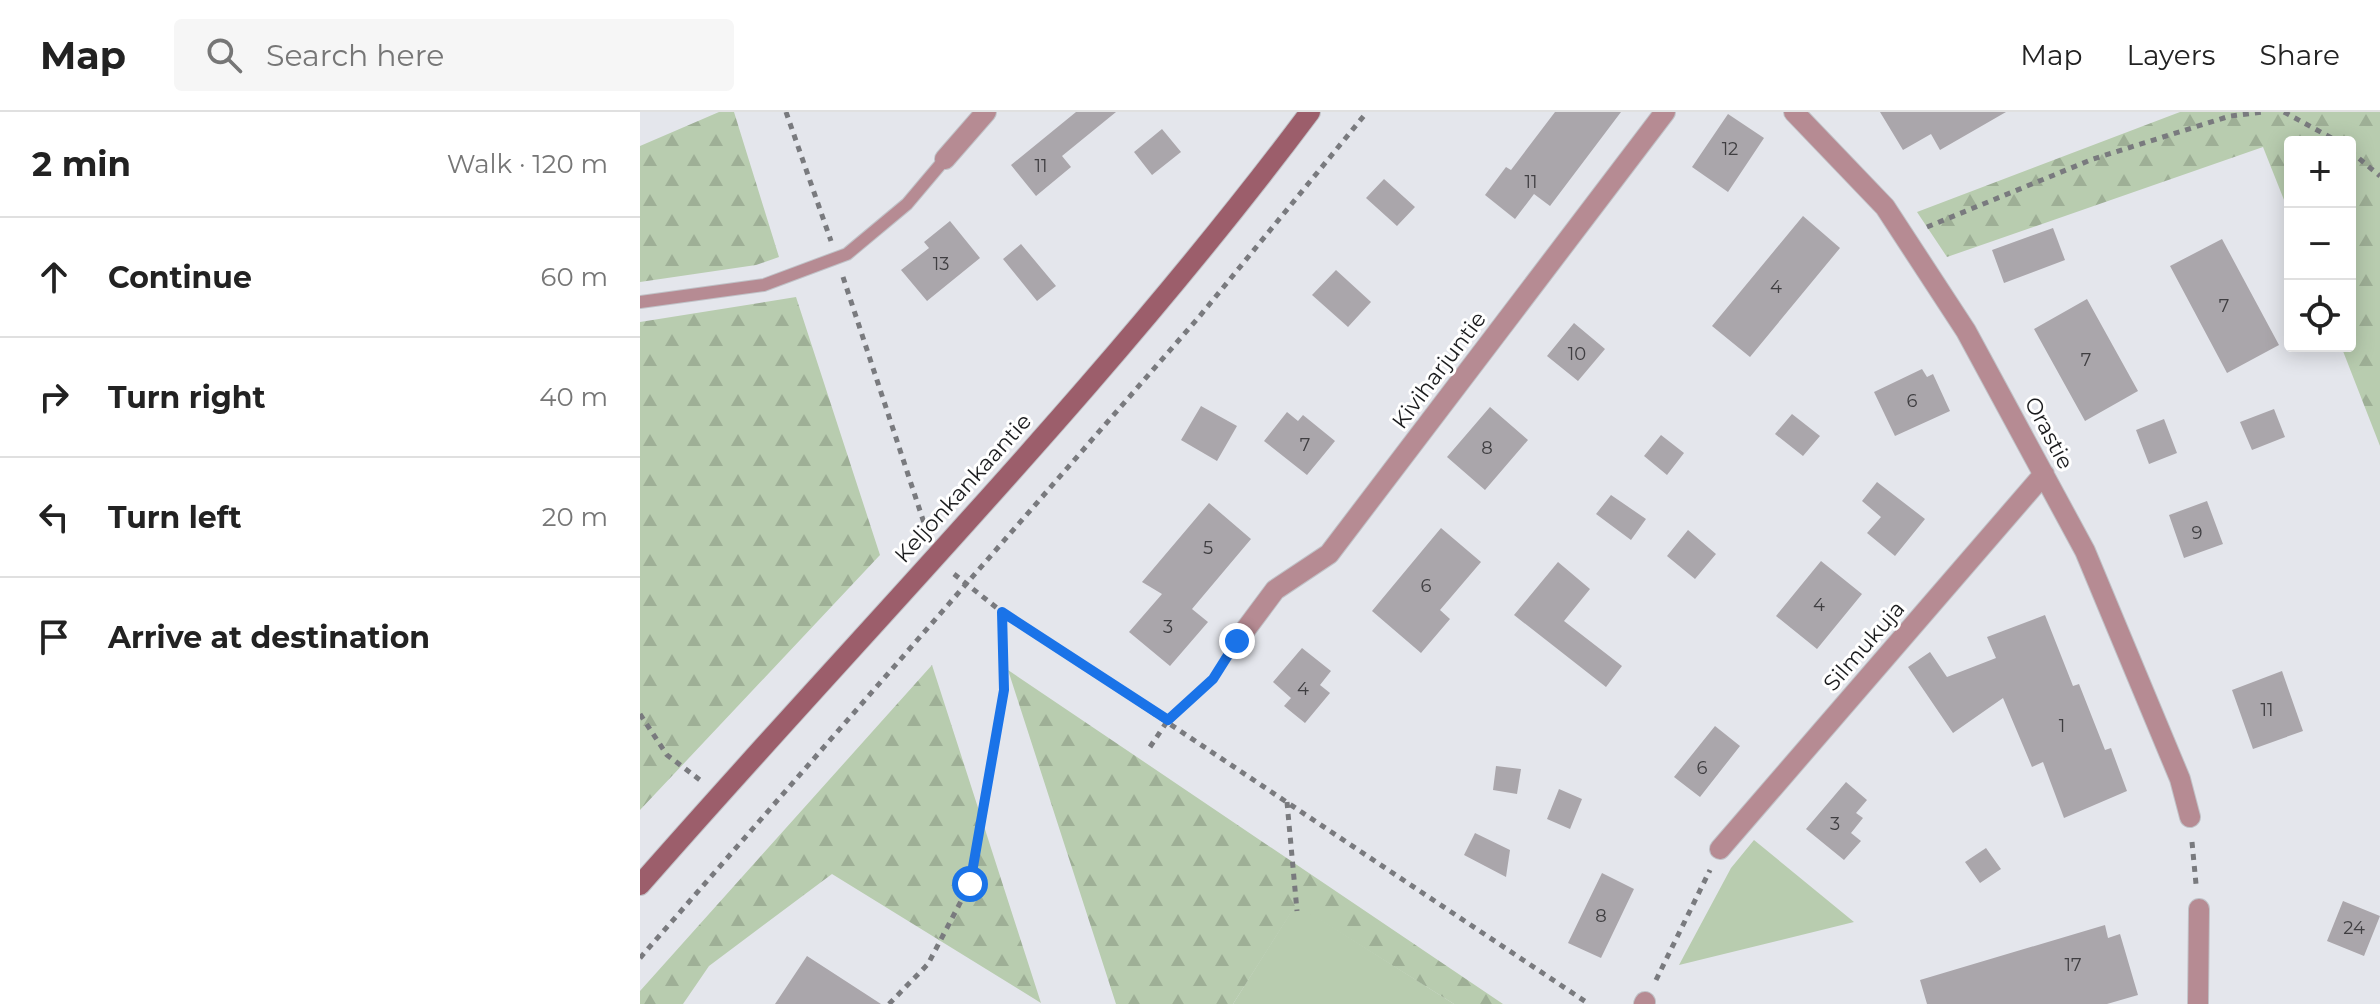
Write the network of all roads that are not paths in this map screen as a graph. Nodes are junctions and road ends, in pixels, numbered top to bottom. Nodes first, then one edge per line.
1 (986, 112) edge
2 (1310, 112) edge
3 (1665, 112) edge
4 (1794, 112) edge
5 (945, 159) joint
6 (640, 302) edge
7 (2044, 474) junction
8 (1237, 641) road end
9 (2190, 817) road end
10 (1720, 849) road end
11 (640, 885) edge
12 (2199, 909) road end
13 (2198, 1004) edge

1 - 5 street
2 - 11 main road, Keljonkankaantie
3 - 8 street, Kiviharjuntie
4 - 7 street, Orastie
5 - 6 lane
7 - 9 street, Orastie
7 - 10 street, Silmukuja
12 - 13 street

